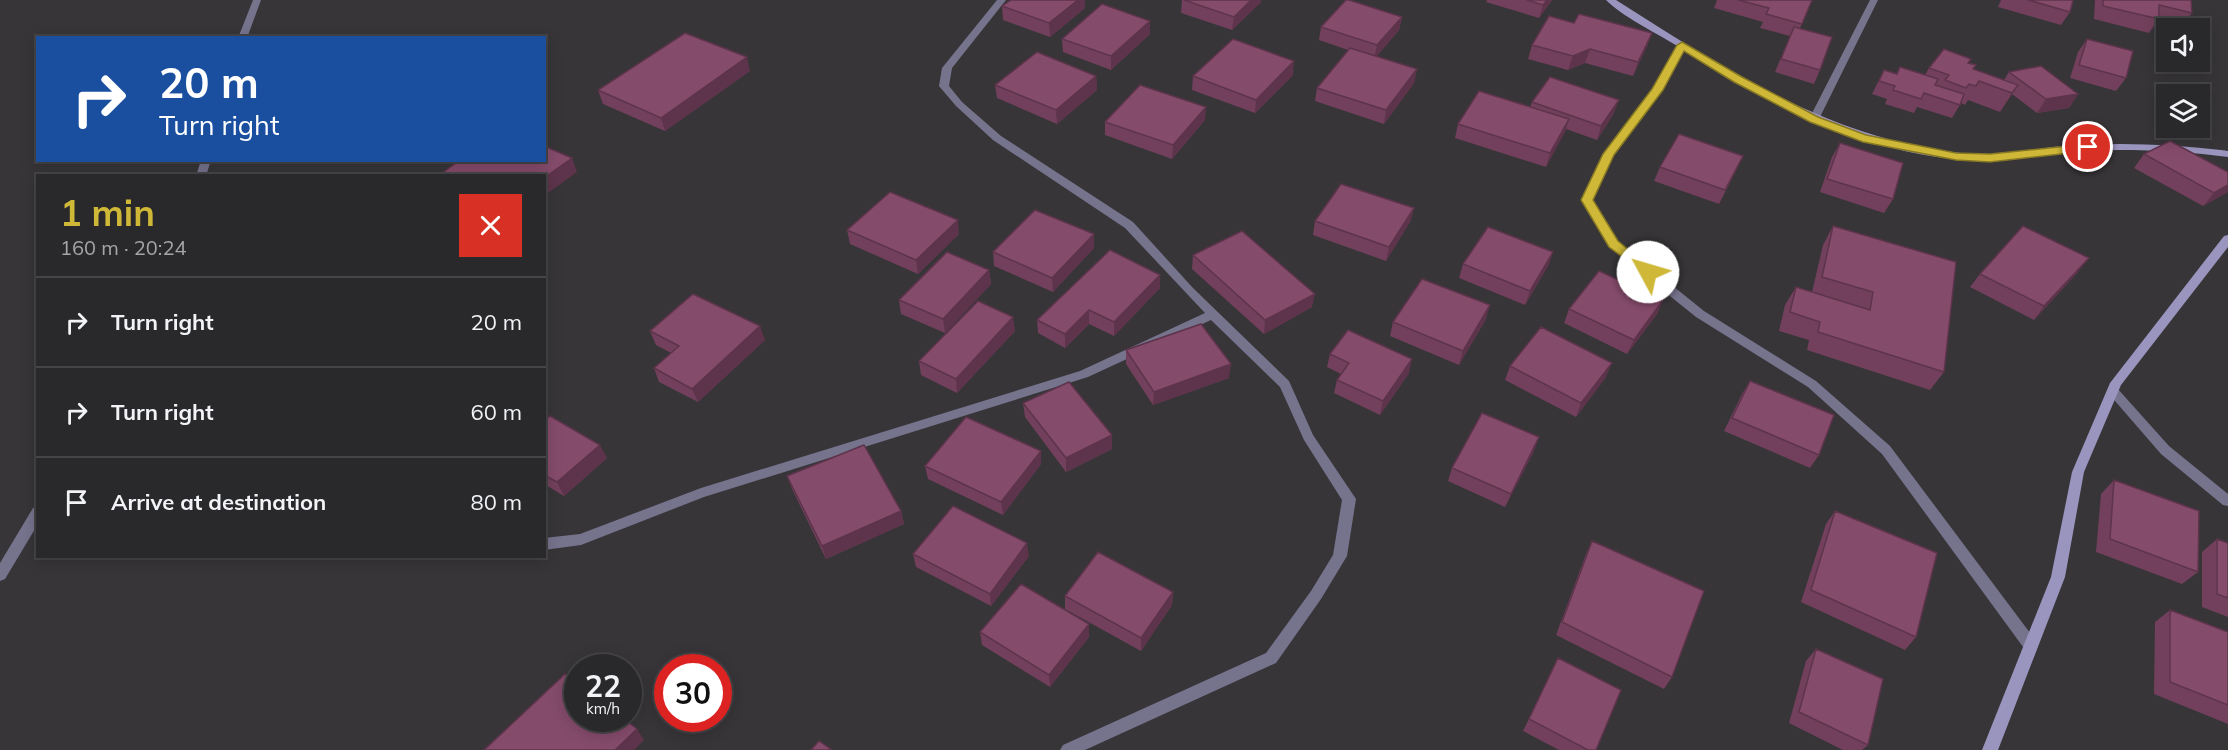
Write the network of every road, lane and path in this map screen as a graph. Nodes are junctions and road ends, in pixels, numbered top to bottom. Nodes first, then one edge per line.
1 (257, 0) edge
2 (1002, 0) edge
3 (1610, 0) edge
4 (1874, 0) edge
5 (243, 36) edge
6 (1682, 45) junction
7 (1814, 119) junction
8 (2228, 154) edge
9 (2228, 239) edge
10 (1213, 314) junction
11 (2113, 391) junction
12 (2228, 501) edge
13 (36, 515) edge
14 (546, 544) edge
15 (0, 575) edge
16 (2031, 646) junction
17 (1068, 750) edge
18 (1990, 750) edge

1 - 5 street
2 - 10 street
3 - 6 main road
4 - 7 street
6 - 7 main road
6 - 16 street
7 - 8 main road
9 - 11 main road
10 - 14 street
10 - 17 street
11 - 12 street
11 - 16 main road
13 - 15 street
16 - 18 main road

